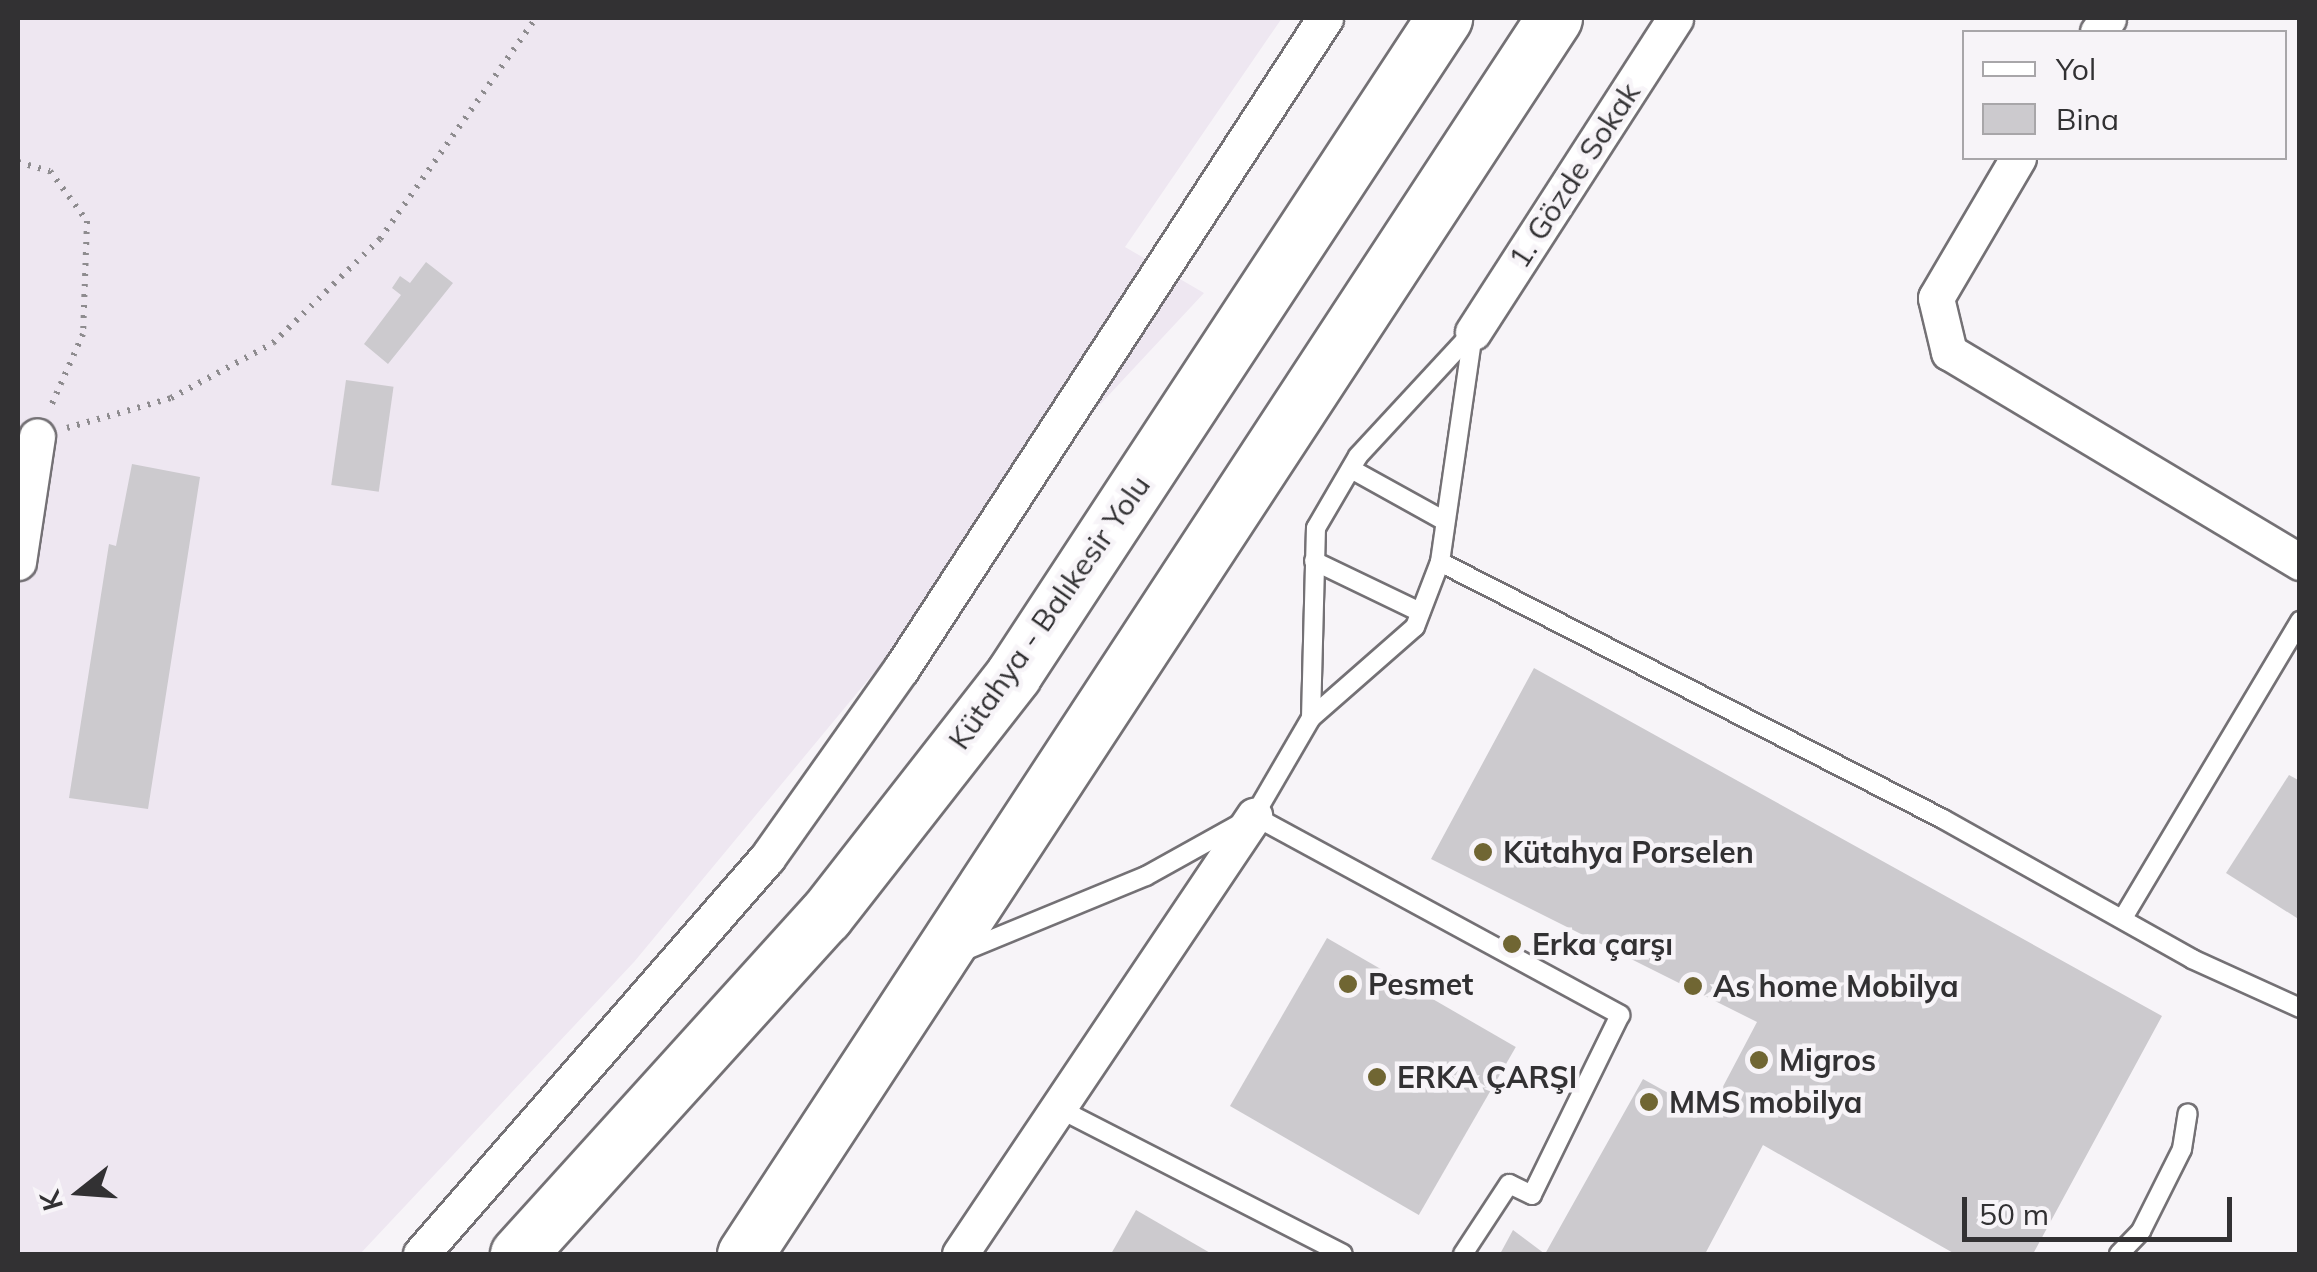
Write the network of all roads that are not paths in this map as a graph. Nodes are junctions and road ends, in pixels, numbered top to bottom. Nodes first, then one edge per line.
1 (1325, 18) edge
2 (1444, 18) edge
3 (1554, 18) edge
4 (1675, 18) edge
5 (2017, 160) edge
6 (1474, 332) junction
7 (37, 436) road end
8 (1350, 469) junction
9 (1445, 522) junction
10 (1314, 561) junction
11 (18, 562) edge
12 (1440, 562) junction
13 (2300, 562) edge
14 (1420, 612) junction
15 (2300, 620) edge
16 (1312, 718) junction
17 (1254, 816) junction
18 (2124, 918) junction
19 (945, 958) junction
20 (2300, 1008) edge
21 (1056, 1107) junction
22 (2188, 1112) dead end
23 (421, 1254) edge
24 (518, 1254) edge
25 (745, 1254) edge
26 (960, 1254) edge
27 (1343, 1254) edge
28 (1463, 1254) edge
29 (2119, 1254) edge

1 - 23 street
2 - 24 highway, Kütahya - Balıkesir Yolu
3 - 19 highway
4 - 6 street, 1. Gözde Sokak
5 - 13 street
6 - 8 lane
6 - 9 lane
7 - 11 street
8 - 9 lane
8 - 10 lane
9 - 12 lane
10 - 14 lane
10 - 16 lane
12 - 14 lane
12 - 18 lane
14 - 16 lane
15 - 18 lane
16 - 17 lane
17 - 19 lane
17 - 21 street
17 - 28 lane
18 - 20 lane
19 - 25 highway
21 - 26 street
21 - 27 lane
22 - 29 lane

